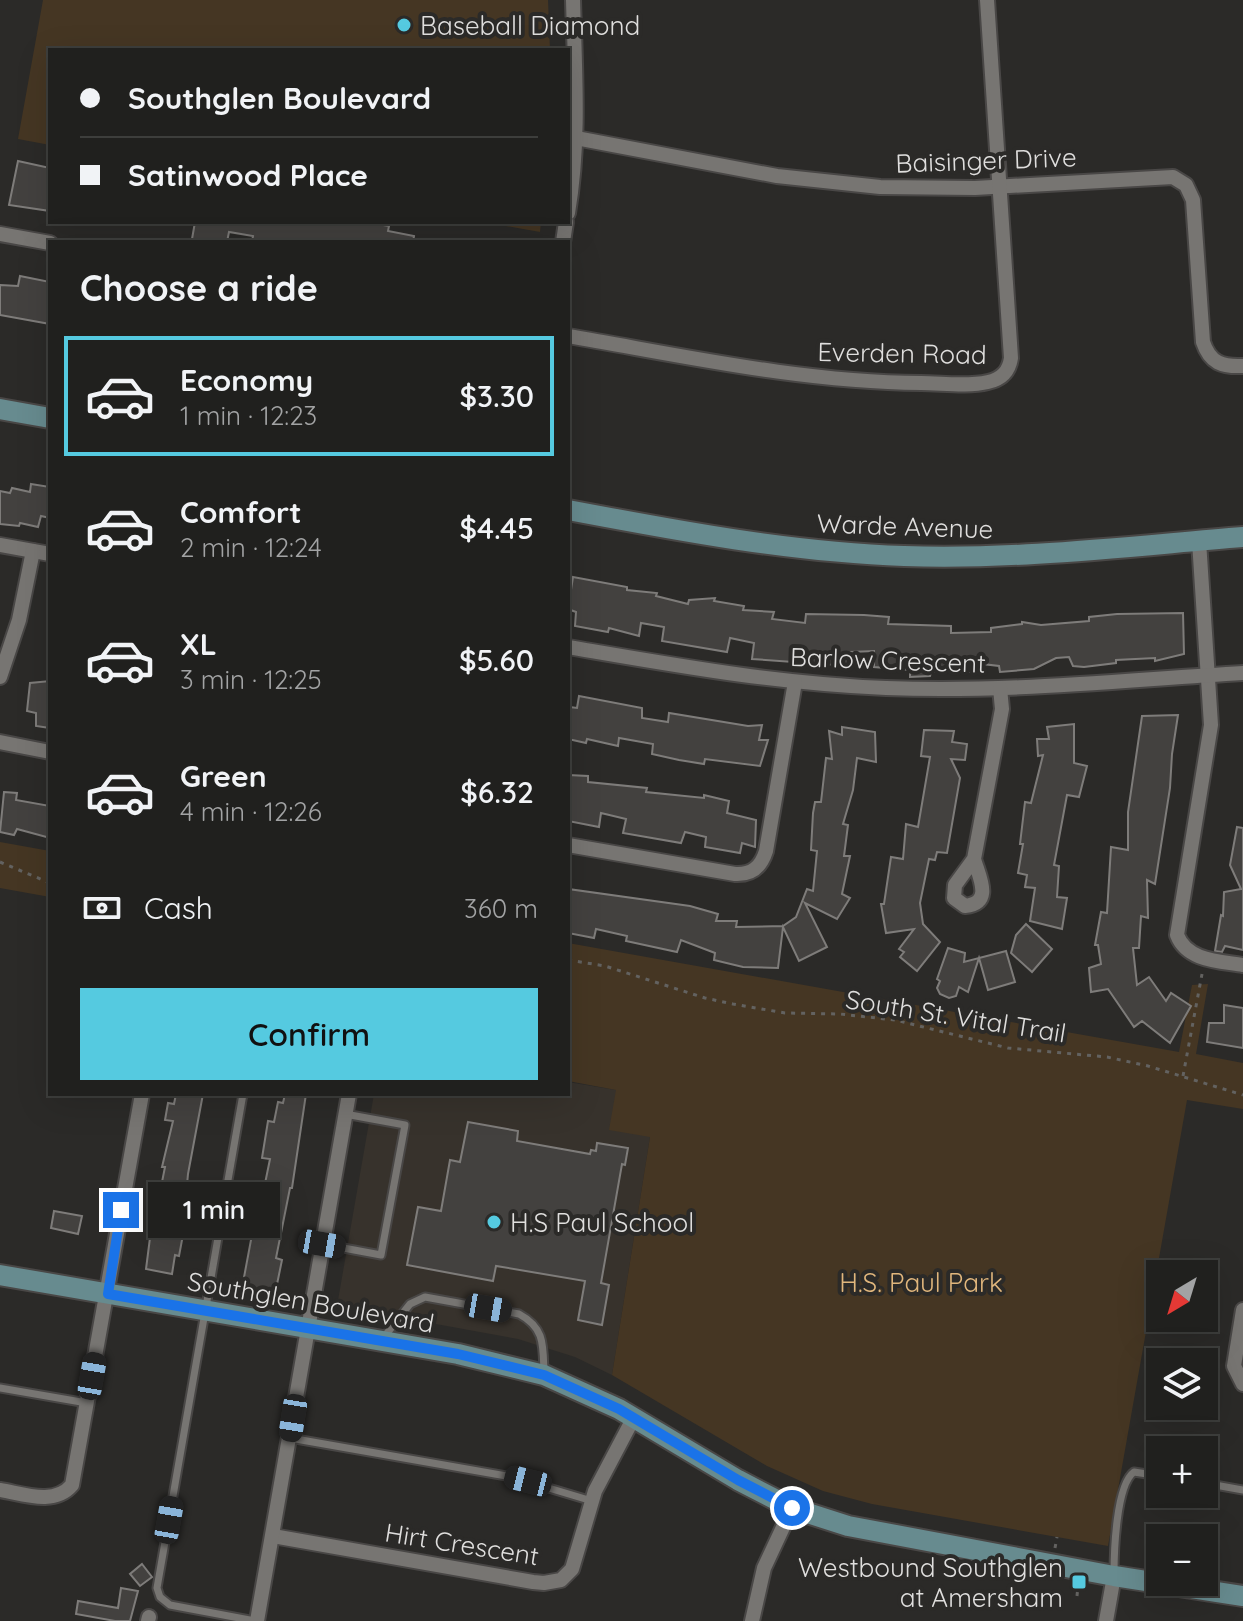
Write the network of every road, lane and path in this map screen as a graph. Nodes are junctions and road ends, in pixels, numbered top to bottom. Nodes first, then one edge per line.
1 (573, 0) edge
2 (987, 0) edge
3 (576, 138) junction
4 (1000, 187) junction
5 (570, 202) edge
6 (0, 234) edge
7 (48, 243) edge
8 (570, 336) edge
9 (1243, 366) edge
10 (0, 409) edge
11 (48, 418) edge
12 (570, 510) edge
13 (1243, 537) edge
14 (1199, 541) junction
15 (0, 545) edge
16 (33, 551) junction
17 (48, 554) edge
18 (570, 647) edge
19 (1243, 673) edge
20 (1209, 675) junction
21 (0, 677) edge
22 (795, 682) junction
23 (1000, 688) junction
24 (0, 742) edge
25 (48, 752) edge
26 (570, 845) edge
27 (974, 859) dead end
28 (0, 862) edge
29 (48, 882) edge
30 (1200, 957) junction
31 (570, 960) edge
32 (1243, 965) edge
33 (1183, 1076) junction
34 (1243, 1095) edge
35 (142, 1096) edge
36 (243, 1096) edge
37 (349, 1096) edge
38 (345, 1114) junction
39 (322, 1244) junction
40 (0, 1275) edge
41 (108, 1294) junction
42 (205, 1310) junction
43 (1243, 1310) edge
44 (309, 1327) junction
45 (381, 1341) junction
46 (544, 1375) junction
47 (1243, 1384) edge
48 (0, 1388) edge
49 (87, 1403) junction
50 (633, 1419) junction
51 (290, 1438) junction
52 (1146, 1474) edge
53 (1218, 1486) edge
54 (0, 1490) edge
55 (1243, 1490) edge
56 (592, 1501) junction
57 (792, 1508) junction
58 (273, 1536) junction
59 (1057, 1537) dead end
60 (1055, 1552) dead end
61 (1114, 1576) junction
62 (1079, 1582) dead end
63 (1077, 1596) dead end
64 (1243, 1596) edge
65 (256, 1621) edge
66 (752, 1621) edge
67 (1106, 1621) edge

1 - 3 street
2 - 4 street, Everden Road
3 - 4 street, Baisinger Drive
3 - 5 street
4 - 8 street, Everden Road
4 - 9 street, Baisinger Drive
6 - 7 street
10 - 11 street
12 - 14 street, Warde Avenue
13 - 14 street, Warde Avenue
14 - 20 street
15 - 16 street
16 - 17 street
16 - 21 street
18 - 22 street, Barlow Crescent
19 - 20 street, Barlow Crescent
20 - 23 street, Barlow Crescent
20 - 30 street
22 - 23 street, Barlow Crescent
22 - 26 street
23 - 27 street
24 - 25 street
28 - 29 path
30 - 32 street
30 - 33 path
31 - 33 path, South St. Vital Trail
33 - 34 path, South St. Vital Trail
35 - 41 street
36 - 42 lane
37 - 38 street
38 - 39 street
38 - 39 lane
39 - 44 street
40 - 41 street, Southglen Boulevard
41 - 42 street, Southglen Boulevard
41 - 49 street
42 - 44 street, Southglen Boulevard
42 - 65 lane
43 - 47 street
44 - 45 street, Southglen Boulevard
44 - 51 street
45 - 46 street, Southglen Boulevard
45 - 46 lane
46 - 50 street, Southglen Boulevard
48 - 49 lane
49 - 54 street
50 - 56 street, Hirt Crescent
50 - 57 street, Southglen Boulevard
51 - 56 lane
51 - 58 street
52 - 61 lane
53 - 55 lane
56 - 58 street, Hirt Crescent
57 - 61 street, Southglen Boulevard
57 - 66 street
58 - 65 street
59 - 60 path
61 - 64 street, Southglen Boulevard
61 - 67 street
62 - 63 path

